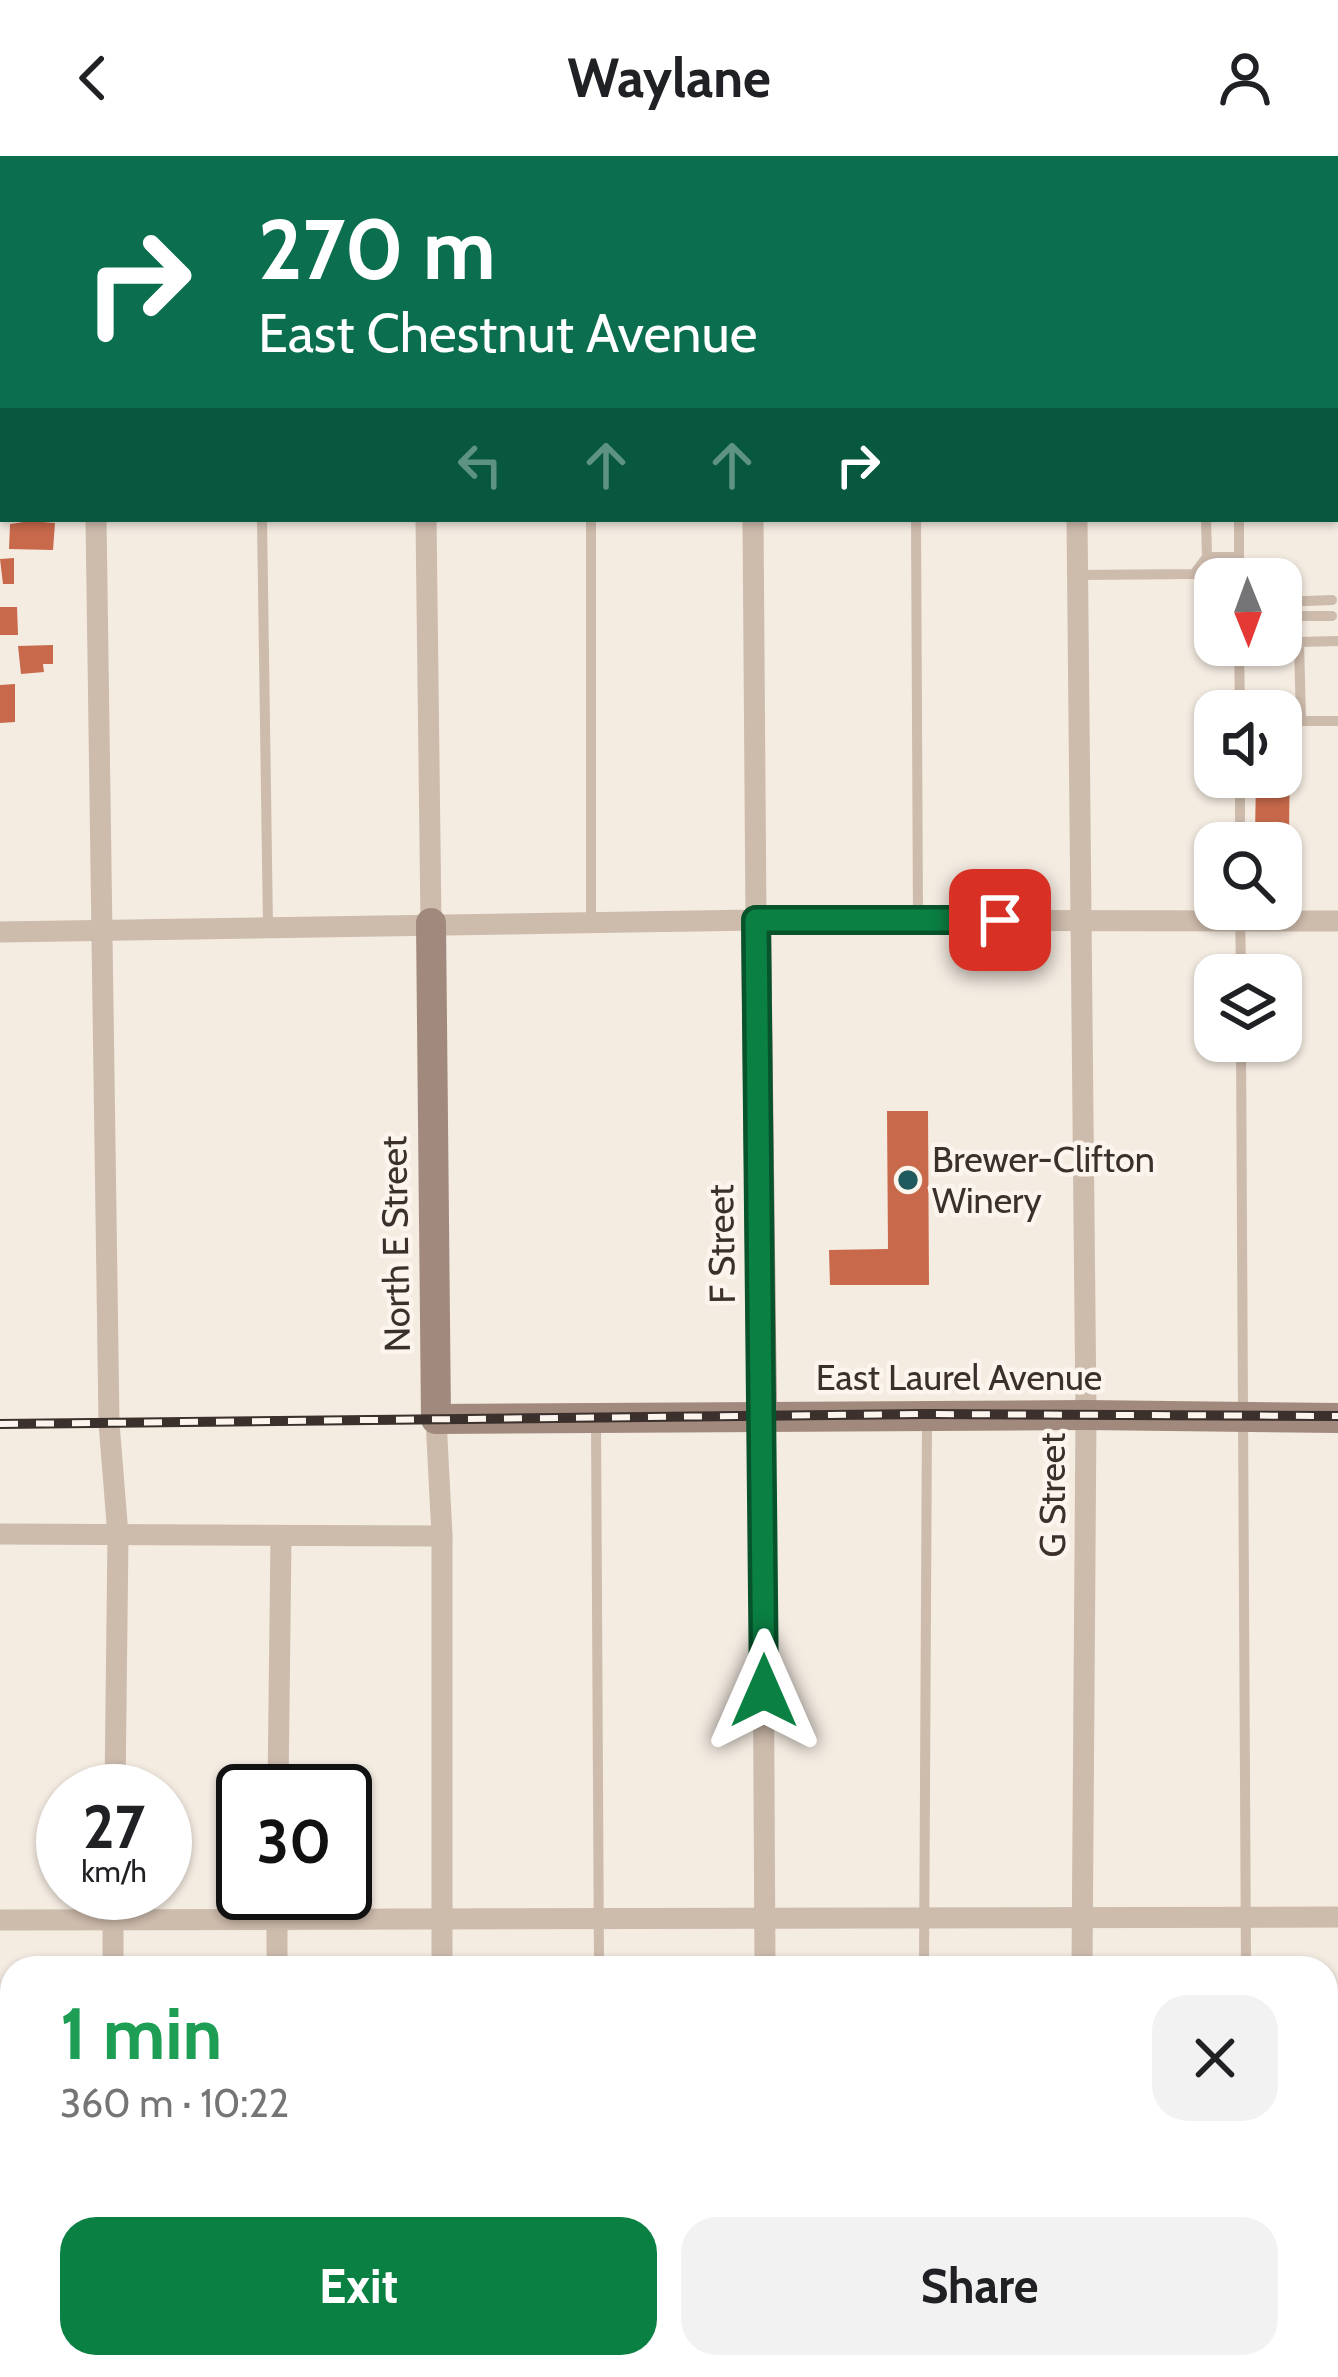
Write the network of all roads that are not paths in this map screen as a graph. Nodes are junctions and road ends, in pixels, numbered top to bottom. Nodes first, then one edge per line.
1 (96, 522) edge
2 (262, 522) edge
3 (426, 522) edge
4 (591, 522) edge
5 (753, 522) edge
6 (916, 522) edge
7 (1077, 522) edge
8 (1206, 522) edge
9 (1239, 522) edge
10 (1207, 557) junction
11 (1239, 557) joint
12 (1078, 575) junction
13 (1332, 601) dead end
14 (1302, 602) edge
15 (1302, 616) edge
16 (1332, 616) dead end
17 (1338, 641) edge
18 (1338, 721) edge
19 (1194, 916) edge
20 (1302, 919) edge
21 (756, 920) junction
22 (918, 920) junction
23 (1082, 920) junction
24 (591, 921) junction
25 (1338, 921) edge
26 (431, 923) junction
27 (268, 927) junction
28 (104, 931) junction
29 (0, 932) edge
30 (1240, 1062) edge
31 (1086, 1414) junction
32 (927, 1416) junction
33 (762, 1417) junction
34 (596, 1418) junction
35 (1241, 1418) junction
36 (1338, 1418) edge
37 (436, 1419) junction
38 (0, 1534) edge
39 (118, 1535) junction
40 (281, 1536) junction
41 (442, 1536) junction
42 (115, 1764) edge
43 (278, 1764) edge
44 (598, 1917) junction
45 (1338, 1917) edge
46 (924, 1918) junction
47 (1246, 1918) junction
48 (36, 1919) edge
49 (192, 1919) edge
50 (766, 1919) junction
51 (0, 1920) edge
52 (112, 1920) edge
53 (442, 1920) junction
54 (1082, 1920) junction
55 (277, 1921) junction
56 (113, 1956) edge
57 (277, 1956) edge
58 (442, 1956) edge
59 (599, 1956) edge
60 (765, 1956) edge
61 (924, 1956) edge
62 (1082, 1956) edge
63 (1246, 1956) edge

1 - 28 street
2 - 27 lane
3 - 26 street, North E Street
4 - 24 lane
5 - 21 street, F Street
6 - 22 lane
7 - 12 street, G Street
8 - 10 lane
9 - 11 lane
10 - 11 lane
10 - 12 lane
12 - 23 street, G Street
13 - 14 lane
15 - 16 lane
17 - 18 lane
19 - 23 street
20 - 25 street
21 - 22 street
21 - 24 street
21 - 33 street, F Street
22 - 23 street
23 - 31 street, G Street
24 - 26 street
26 - 27 street
26 - 37 street, North E Street
27 - 28 street
28 - 29 street
28 - 39 street
30 - 35 lane
31 - 32 street, East Laurel Avenue
31 - 35 street, East Laurel Avenue
31 - 54 street, G Street
32 - 33 street, East Laurel Avenue
32 - 46 lane
33 - 34 street, East Laurel Avenue
33 - 50 street, F Street
34 - 37 street, East Laurel Avenue
34 - 44 lane
35 - 36 street, East Laurel Avenue
35 - 47 lane
37 - 41 street, North E Street
38 - 39 street
39 - 40 street
39 - 42 street
40 - 41 street
40 - 43 street
41 - 53 street, North E Street
44 - 50 street
44 - 53 street
44 - 59 lane
45 - 47 street
46 - 50 street
46 - 54 street
46 - 61 lane
47 - 54 street
47 - 63 lane
48 - 51 street
49 - 55 street
50 - 60 street, F Street
52 - 56 street
53 - 55 street
53 - 58 street, North E Street
54 - 62 street, G Street
55 - 57 street

